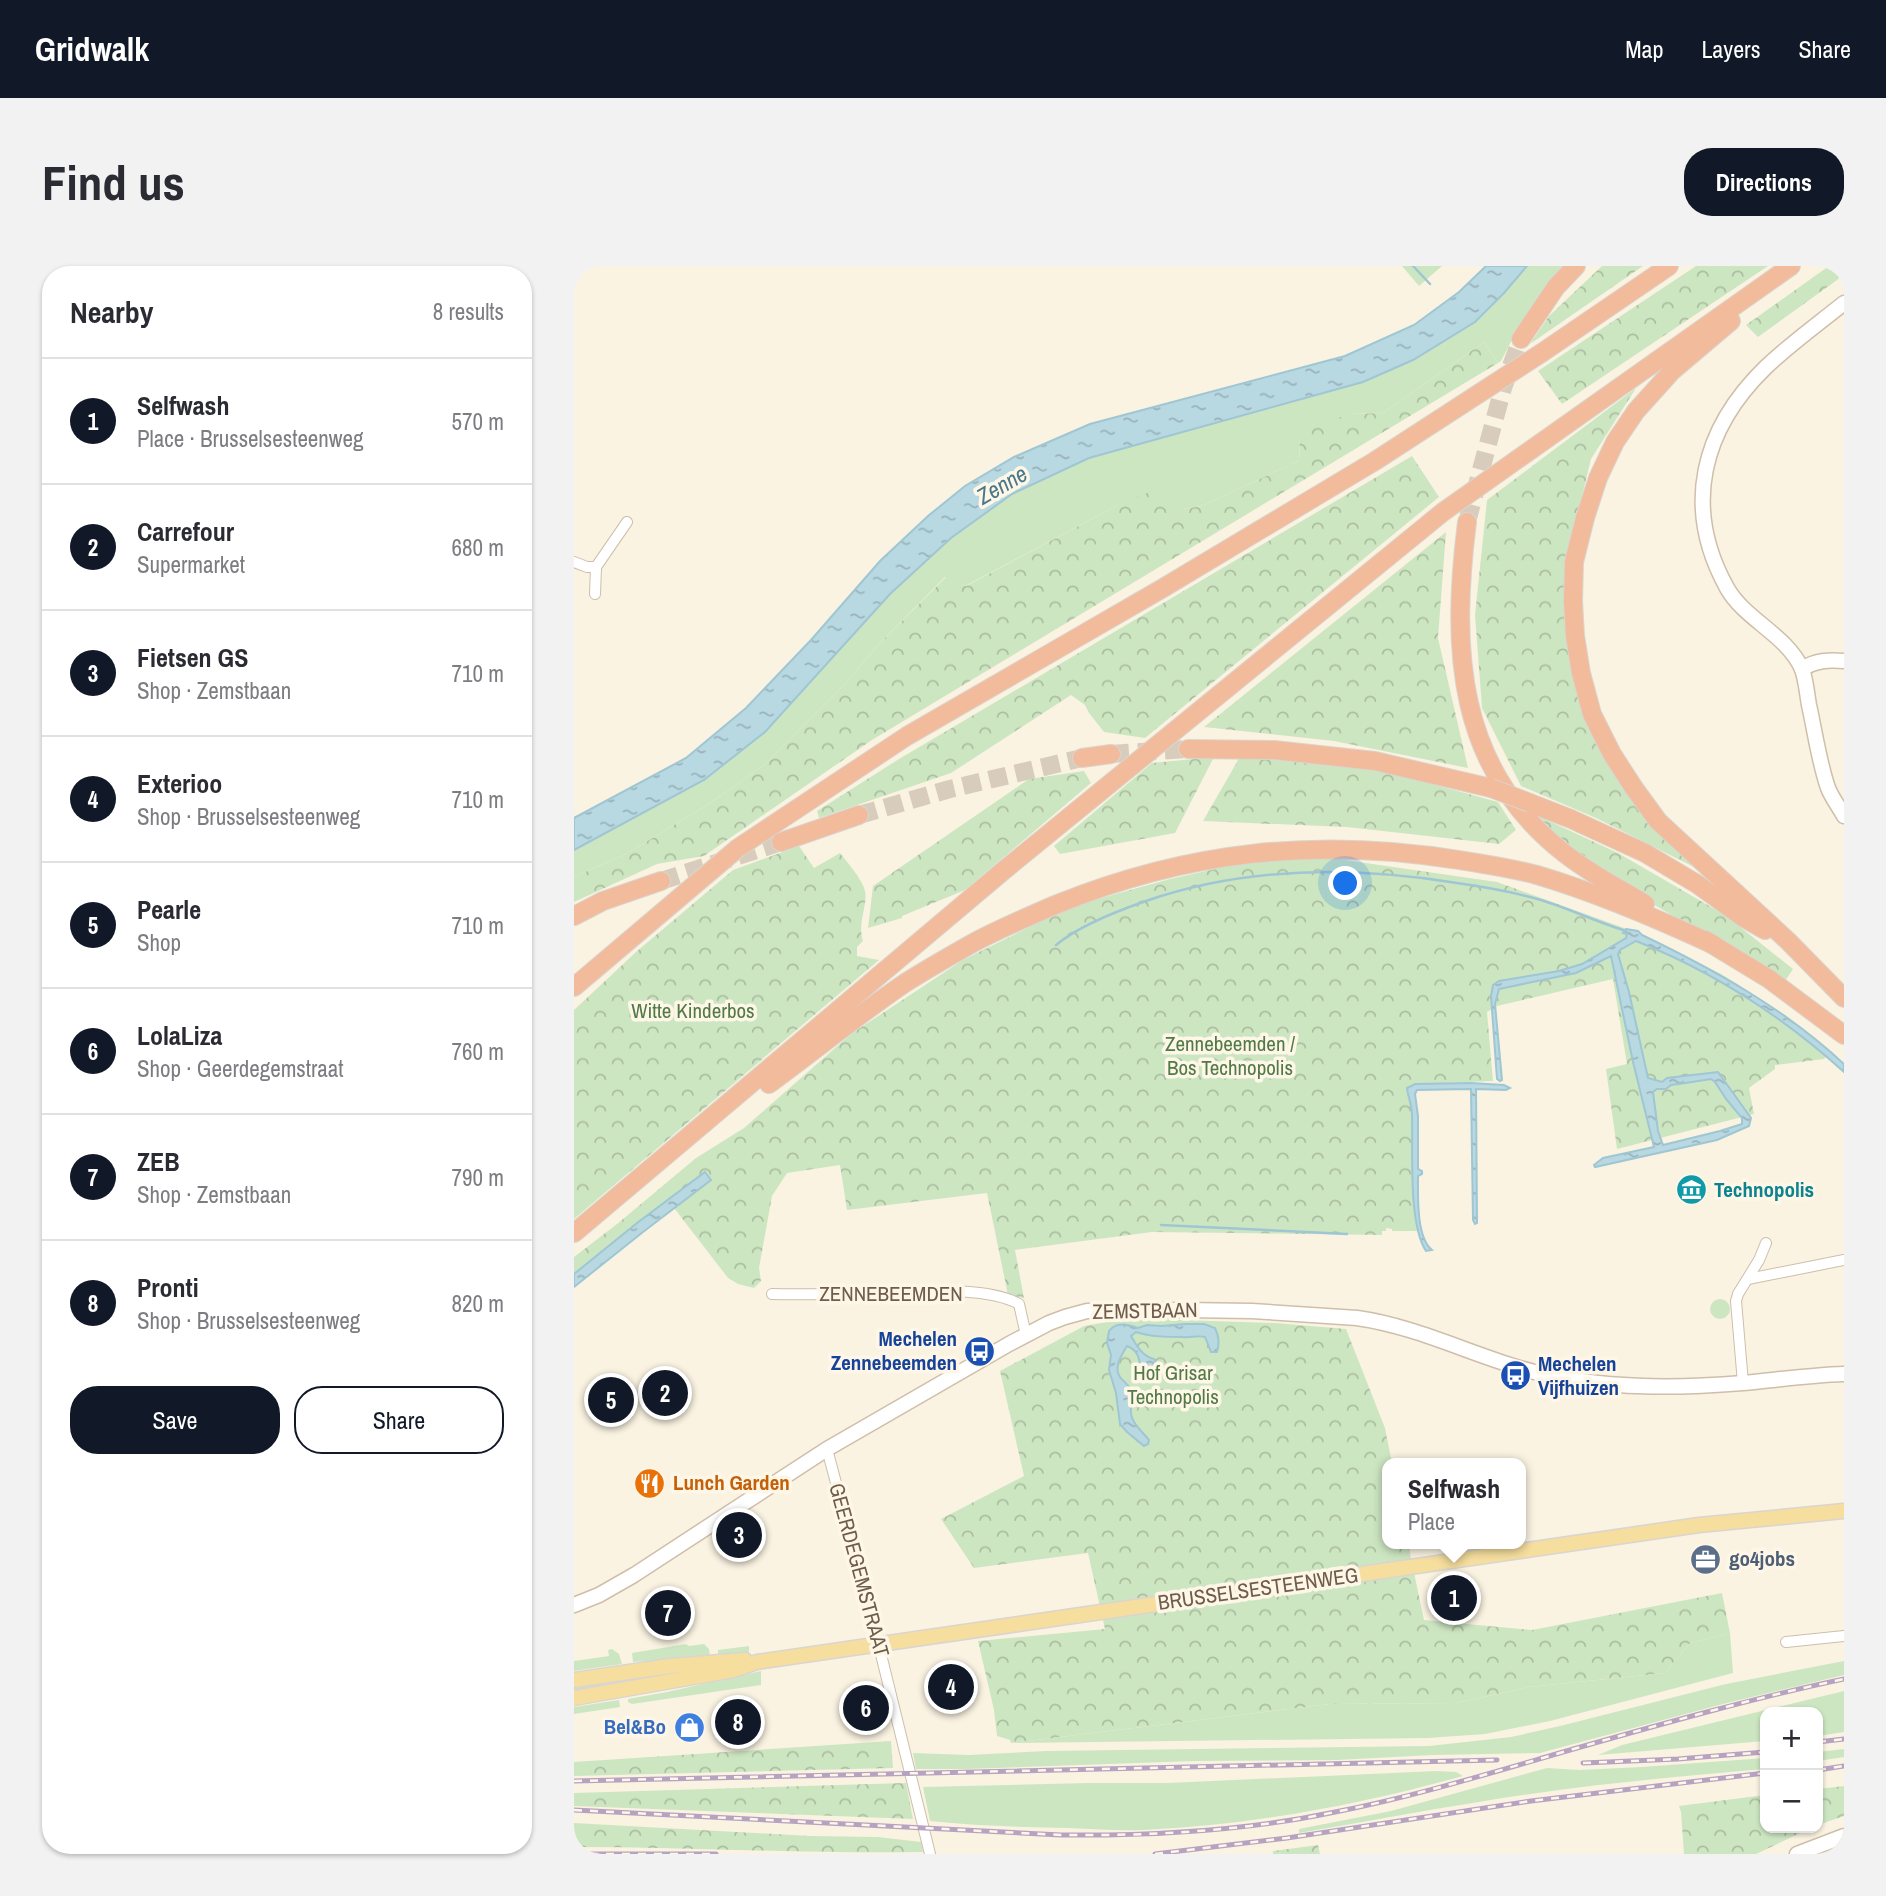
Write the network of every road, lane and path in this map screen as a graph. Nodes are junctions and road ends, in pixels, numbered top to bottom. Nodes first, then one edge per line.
1 (1576, 266) edge
2 (1670, 266) edge
3 (1792, 266) edge
4 (1844, 303) edge
5 (1521, 339) tunnel mouth
6 (627, 522) dead end
7 (1467, 522) tunnel mouth
8 (574, 562) edge
9 (596, 567) junction
10 (595, 594) dead end
11 (1844, 661) edge
12 (1802, 669) junction
13 (1188, 749) tunnel mouth
14 (1111, 754) tunnel mouth
15 (1082, 758) tunnel mouth
16 (859, 815) tunnel mouth
17 (1844, 816) edge
18 (781, 842) tunnel mouth
19 (662, 881) tunnel mouth
20 (574, 916) edge
21 (1714, 945) junction
22 (1802, 957) junction
23 (574, 988) edge
24 (1844, 998) edge
25 (1844, 1035) edge
26 (725, 1107) junction
27 (574, 1233) edge
28 (1766, 1243) dead end
29 (1844, 1261) edge
30 (1748, 1279) junction
31 (772, 1294) dead end
32 (1026, 1335) junction
33 (1844, 1374) edge
34 (1743, 1383) junction
35 (827, 1449) junction
36 (1844, 1511) edge
37 (574, 1605) edge
38 (1844, 1636) edge
39 (1786, 1642) dead end
40 (879, 1645) junction
41 (757, 1662) junction
42 (574, 1680) edge
43 (574, 1698) edge
44 (1844, 1836) edge
45 (930, 1854) edge
46 (1797, 1854) edge

1 - 5 highway
2 - 23 highway
3 - 22 highway
3 - 26 highway
4 - 12 street
6 - 9 street
7 - 21 highway
8 - 9 street
9 - 10 street
11 - 12 street
12 - 17 street
13 - 22 highway, bridge
14 - 15 highway
16 - 18 highway
19 - 20 highway
21 - 25 highway
21 - 26 highway
22 - 24 highway
26 - 27 highway
28 - 30 street
29 - 30 street
30 - 34 street
31 - 32 street, ZENNEBEEMDEN
32 - 34 street, ZEMSTBAAN
32 - 35 street, ZEMSTBAAN
33 - 34 street, ZEMSTBAAN
35 - 37 street, ZEMSTBAAN
35 - 40 street, GEERDEGEMSTRAAT
36 - 40 main road, BRUSSELSESTEENWEG
38 - 39 street
40 - 41 main road, BRUSSELSESTEENWEG
40 - 45 street, GEERDEGEMSTRAAT
41 - 42 main road, BRUSSELSESTEENWEG
41 - 43 main road, BRUSSELSESTEENWEG
44 - 46 street

